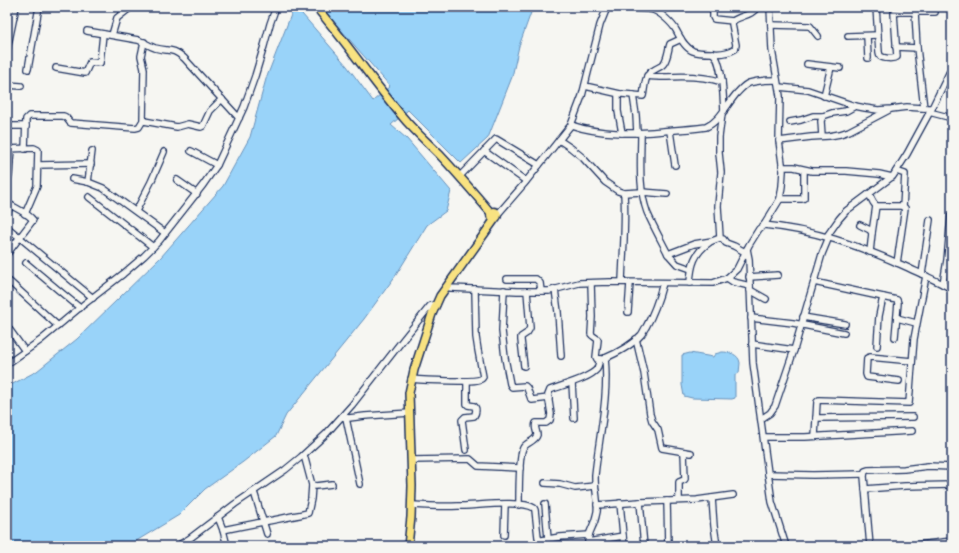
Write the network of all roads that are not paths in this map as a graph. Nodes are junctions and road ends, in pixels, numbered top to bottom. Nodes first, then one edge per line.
1 (16, 7) edge
2 (39, 7) edge
3 (131, 7) edge
4 (276, 7) edge
5 (316, 7) edge
6 (608, 7) edge
7 (616, 7) edge
8 (713, 7) edge
9 (757, 7) edge
10 (770, 7) edge
11 (876, 7) edge
12 (646, 8) edge
13 (900, 10) edge
14 (915, 12) junction
15 (935, 12) dead end
16 (733, 21) junction
17 (771, 25) junction
18 (87, 31) dead end
19 (103, 34) junction
20 (112, 35) junction
21 (878, 35) junction
22 (818, 36) dead end
23 (848, 36) dead end
24 (867, 36) junction
25 (681, 39) junction
26 (144, 42) junction
27 (896, 47) junction
28 (917, 48) junction
29 (7, 50) edge
30 (713, 54) junction
31 (868, 58) dead end
32 (807, 64) dead end
33 (831, 67) junction
34 (952, 67) edge
35 (56, 68) dead end
36 (840, 68) dead end
37 (28, 69) dead end
38 (648, 76) junction
39 (777, 80) junction
40 (722, 82) junction
41 (7, 85) edge
42 (21, 86) dead end
43 (585, 86) junction
44 (779, 88) junction
45 (620, 94) junction
46 (633, 95) junction
47 (824, 96) junction
48 (222, 99) junction
49 (855, 106) junction
50 (924, 108) junction
51 (891, 109) junction
52 (931, 110) junction
53 (723, 112) junction
54 (823, 116) junction
55 (239, 118) junction
56 (952, 118) edge
57 (143, 121) junction
58 (790, 122) dead end
59 (571, 125) junction
60 (7, 126) edge
61 (26, 126) junction
62 (670, 131) junction
63 (622, 133) junction
64 (639, 133) junction
65 (822, 136) junction
66 (559, 140) junction
67 (779, 140) junction
68 (9, 149) edge
69 (25, 149) junction
70 (191, 151) dead end
71 (484, 151) junction
72 (92, 152) dead end
73 (164, 152) dead end
74 (91, 164) junction
75 (38, 165) junction
76 (217, 165) junction
77 (539, 165) junction
78 (675, 165) dead end
79 (782, 167) junction
80 (804, 170) junction
81 (896, 171) junction
82 (9, 176) dead end
83 (460, 176) junction
84 (892, 177) junction
85 (72, 179) dead end
86 (177, 180) dead end
87 (526, 181) junction
88 (88, 182) junction
89 (642, 192) junction
90 (624, 193) junction
91 (197, 194) junction
92 (667, 194) dead end
93 (869, 194) junction
94 (89, 197) dead end
95 (780, 199) junction
96 (9, 205) edge
97 (876, 206) junction
98 (903, 207) junction
99 (7, 212) edge
100 (136, 212) junction
101 (25, 214) junction
102 (495, 215) junction
103 (951, 215) dead end
104 (930, 220) dead end
105 (951, 222) edge
106 (764, 225) junction
107 (860, 225) dead end
108 (7, 227) edge
109 (166, 233) junction
110 (872, 233) junction
111 (828, 237) junction
112 (20, 238) junction
113 (720, 238) junction
114 (712, 241) junction
115 (950, 246) edge
116 (153, 247) junction
117 (746, 250) junction
118 (870, 252) junction
119 (7, 254) edge
120 (668, 254) junction
121 (26, 262) dead end
122 (897, 263) junction
123 (691, 270) junction
124 (778, 275) dead end
125 (924, 275) junction
126 (749, 277) junction
127 (507, 278) dead end
128 (727, 278) junction
129 (10, 282) dead end
130 (622, 282) junction
131 (630, 282) junction
132 (814, 282) junction
133 (591, 283) junction
134 (663, 283) junction
135 (690, 283) junction
136 (943, 284) junction
137 (446, 286) junction
138 (750, 288) junction
139 (475, 289) junction
140 (555, 289) junction
141 (952, 289) edge
142 (504, 290) junction
143 (527, 291) junction
144 (541, 291) junction
145 (883, 297) junction
146 (93, 298) junction
147 (766, 299) dead end
148 (437, 304) junction
149 (80, 308) junction
150 (628, 312) dead end
151 (803, 317) junction
152 (751, 318) junction
153 (897, 318) junction
154 (916, 323) junction
155 (845, 324) dead end
156 (801, 325) junction
157 (7, 326) edge
158 (58, 326) junction
159 (844, 333) dead end
160 (895, 337) dead end
161 (636, 339) junction
162 (752, 344) junction
163 (877, 346) dead end
164 (794, 350) junction
165 (25, 351) junction
166 (561, 356) dead end
167 (602, 359) junction
168 (912, 361) junction
169 (7, 364) edge
170 (524, 366) dead end
171 (411, 380) junction
172 (467, 381) junction
173 (899, 381) dead end
174 (572, 383) junction
175 (549, 398) junction
176 (410, 413) junction
177 (344, 417) junction
178 (913, 417) dead end
179 (574, 418) dead end
180 (816, 418) junction
181 (762, 419) junction
182 (912, 431) dead end
183 (815, 436) junction
184 (764, 437) junction
185 (466, 450) dead end
186 (684, 452) junction
187 (691, 453) dead end
188 (304, 455) junction
189 (412, 460) junction
190 (952, 467) edge
191 (520, 468) junction
192 (768, 474) junction
193 (864, 474) junction
194 (545, 483) dead end
195 (332, 484) dead end
196 (360, 484) dead end
197 (312, 485) junction
198 (595, 486) junction
199 (951, 486) dead end
200 (865, 489) junction
201 (254, 492) junction
202 (733, 495) dead end
203 (712, 498) junction
204 (679, 500) junction
205 (667, 501) junction
206 (640, 502) junction
207 (620, 503) junction
208 (505, 504) junction
209 (545, 504) dead end
210 (412, 505) junction
211 (518, 505) junction
212 (597, 505) junction
213 (218, 517) junction
214 (263, 521) junction
215 (223, 530) junction
216 (267, 534) dead end
217 (504, 535) dead end
218 (588, 535) junction
219 (623, 536) junction
220 (548, 539) junction
221 (952, 541) edge
222 (588, 544) edge
223 (932, 545) edge
224 (177, 546) edge
225 (227, 546) edge
226 (408, 546) edge
227 (624, 546) edge
228 (644, 546) edge
229 (668, 546) edge
230 (717, 546) edge
231 (786, 546) edge
232 (870, 546) edge
233 (909, 546) edge

1 - 29 street
2 - 37 street
3 - 20 street
4 - 55 street
5 - 83 main road
6 - 43 street
7 - 12 street
8 - 16 street
9 - 16 street
10 - 17 street
11 - 21 street
12 - 25 street
13 - 14 street
13 - 27 street
14 - 15 street
14 - 28 street
16 - 30 street
17 - 22 street
17 - 39 street
18 - 19 street
19 - 20 street
19 - 35 street
20 - 26 street
21 - 24 street
21 - 27 street
23 - 24 street
24 - 31 street
25 - 30 street
25 - 38 street
26 - 48 street
26 - 57 street
27 - 28 street
28 - 50 street
30 - 40 street
32 - 33 street
33 - 36 street
33 - 47 street
34 - 52 street
38 - 40 street
38 - 46 street
39 - 44 street
39 - 53 street
40 - 53 street
41 - 42 street
43 - 45 street
43 - 59 street
44 - 47 street
44 - 67 street
45 - 46 street
45 - 63 street
46 - 64 street
47 - 49 street
48 - 55 street
48 - 57 street
49 - 51 street
49 - 54 street
50 - 51 street
50 - 52 street
51 - 65 street
52 - 56 street
52 - 81 street
53 - 62 street
53 - 113 street
54 - 58 street
54 - 65 street
55 - 76 street
57 - 61 street
59 - 63 street
59 - 66 street
60 - 61 street
61 - 69 street
62 - 64 street
62 - 78 street
63 - 64 street
64 - 89 street
65 - 67 street
66 - 77 street
66 - 90 street
67 - 79 street
68 - 69 street
68 - 82 street
69 - 75 street
70 - 76 street
71 - 77 street
71 - 83 street
71 - 87 street
72 - 74 street
73 - 100 street
74 - 75 street
74 - 88 street
75 - 101 street
76 - 91 street
77 - 87 street
79 - 80 street
79 - 95 street
80 - 84 street
80 - 95 street
81 - 84 street
81 - 98 street
83 - 102 main road
84 - 93 street
85 - 88 street
86 - 91 street
87 - 102 street
88 - 100 street
89 - 90 street
89 - 92 street
89 - 120 street
90 - 130 street
91 - 109 street
93 - 97 street
93 - 111 street
94 - 116 street
95 - 106 street
96 - 99 street
96 - 101 street
97 - 98 street
97 - 110 street
98 - 122 street
100 - 109 street
101 - 112 street
102 - 137 main road
103 - 105 street
104 - 125 street
105 - 115 street
106 - 111 street
106 - 117 street
107 - 110 street
108 - 112 street
109 - 116 street
110 - 118 street
111 - 118 street
111 - 132 street
112 - 119 street
112 - 146 street
113 - 114 street
113 - 117 street
114 - 120 street
114 - 123 street
115 - 136 street
116 - 146 street
117 - 126 street
117 - 128 street
118 - 122 street
120 - 123 street
121 - 149 street
122 - 125 street
123 - 135 street
124 - 126 street
125 - 136 street
125 - 154 street
126 - 138 street
127 - 144 street
128 - 135 street
128 - 138 street
129 - 158 street
130 - 131 street
130 - 133 street
131 - 134 street
131 - 150 street
132 - 145 street
132 - 151 street
133 - 140 street
133 - 167 street
134 - 135 street
134 - 161 street
136 - 141 street
137 - 139 street
137 - 148 main road
138 - 147 street
138 - 152 street
139 - 142 street
139 - 172 street
140 - 144 street
140 - 166 street
142 - 143 street
142 - 175 street
143 - 144 street
143 - 170 street
145 - 153 street
145 - 163 street
146 - 149 street
148 - 171 main road
148 - 177 street
149 - 158 street
151 - 155 street
151 - 156 street
152 - 156 street
152 - 162 street
153 - 154 street
153 - 160 street
154 - 168 street
156 - 159 street
156 - 164 street
157 - 165 street
158 - 165 street
161 - 167 street
161 - 186 street
162 - 164 street
162 - 181 street
164 - 181 street
165 - 169 street
167 - 174 street
167 - 198 street
168 - 173 street
168 - 180 street
171 - 172 street
171 - 176 main road
172 - 185 street
174 - 175 street
174 - 179 street
175 - 191 street
176 - 177 street
176 - 189 main road
177 - 188 street
177 - 196 street
178 - 180 street
180 - 183 street
181 - 184 street
182 - 183 street
183 - 184 street
184 - 192 street
186 - 187 street
186 - 204 street
188 - 197 street
188 - 201 street
189 - 191 street
189 - 210 main road
190 - 193 street
191 - 211 street
192 - 193 street
192 - 231 street
193 - 200 street
194 - 198 street
195 - 197 street
197 - 214 street
198 - 212 street
199 - 200 street
200 - 232 street
201 - 213 street
201 - 214 street
202 - 203 street
203 - 204 street
203 - 230 street
204 - 205 street
205 - 206 street
205 - 229 street
206 - 207 street
206 - 228 street
207 - 212 street
207 - 219 street
208 - 210 street
208 - 211 street
208 - 217 street
209 - 220 street
210 - 226 main road
211 - 220 street
212 - 218 street
213 - 215 street
213 - 224 street
214 - 215 street
214 - 216 street
215 - 225 street
218 - 220 street
218 - 222 street
219 - 222 street
219 - 227 street
221 - 223 street
223 - 233 street

